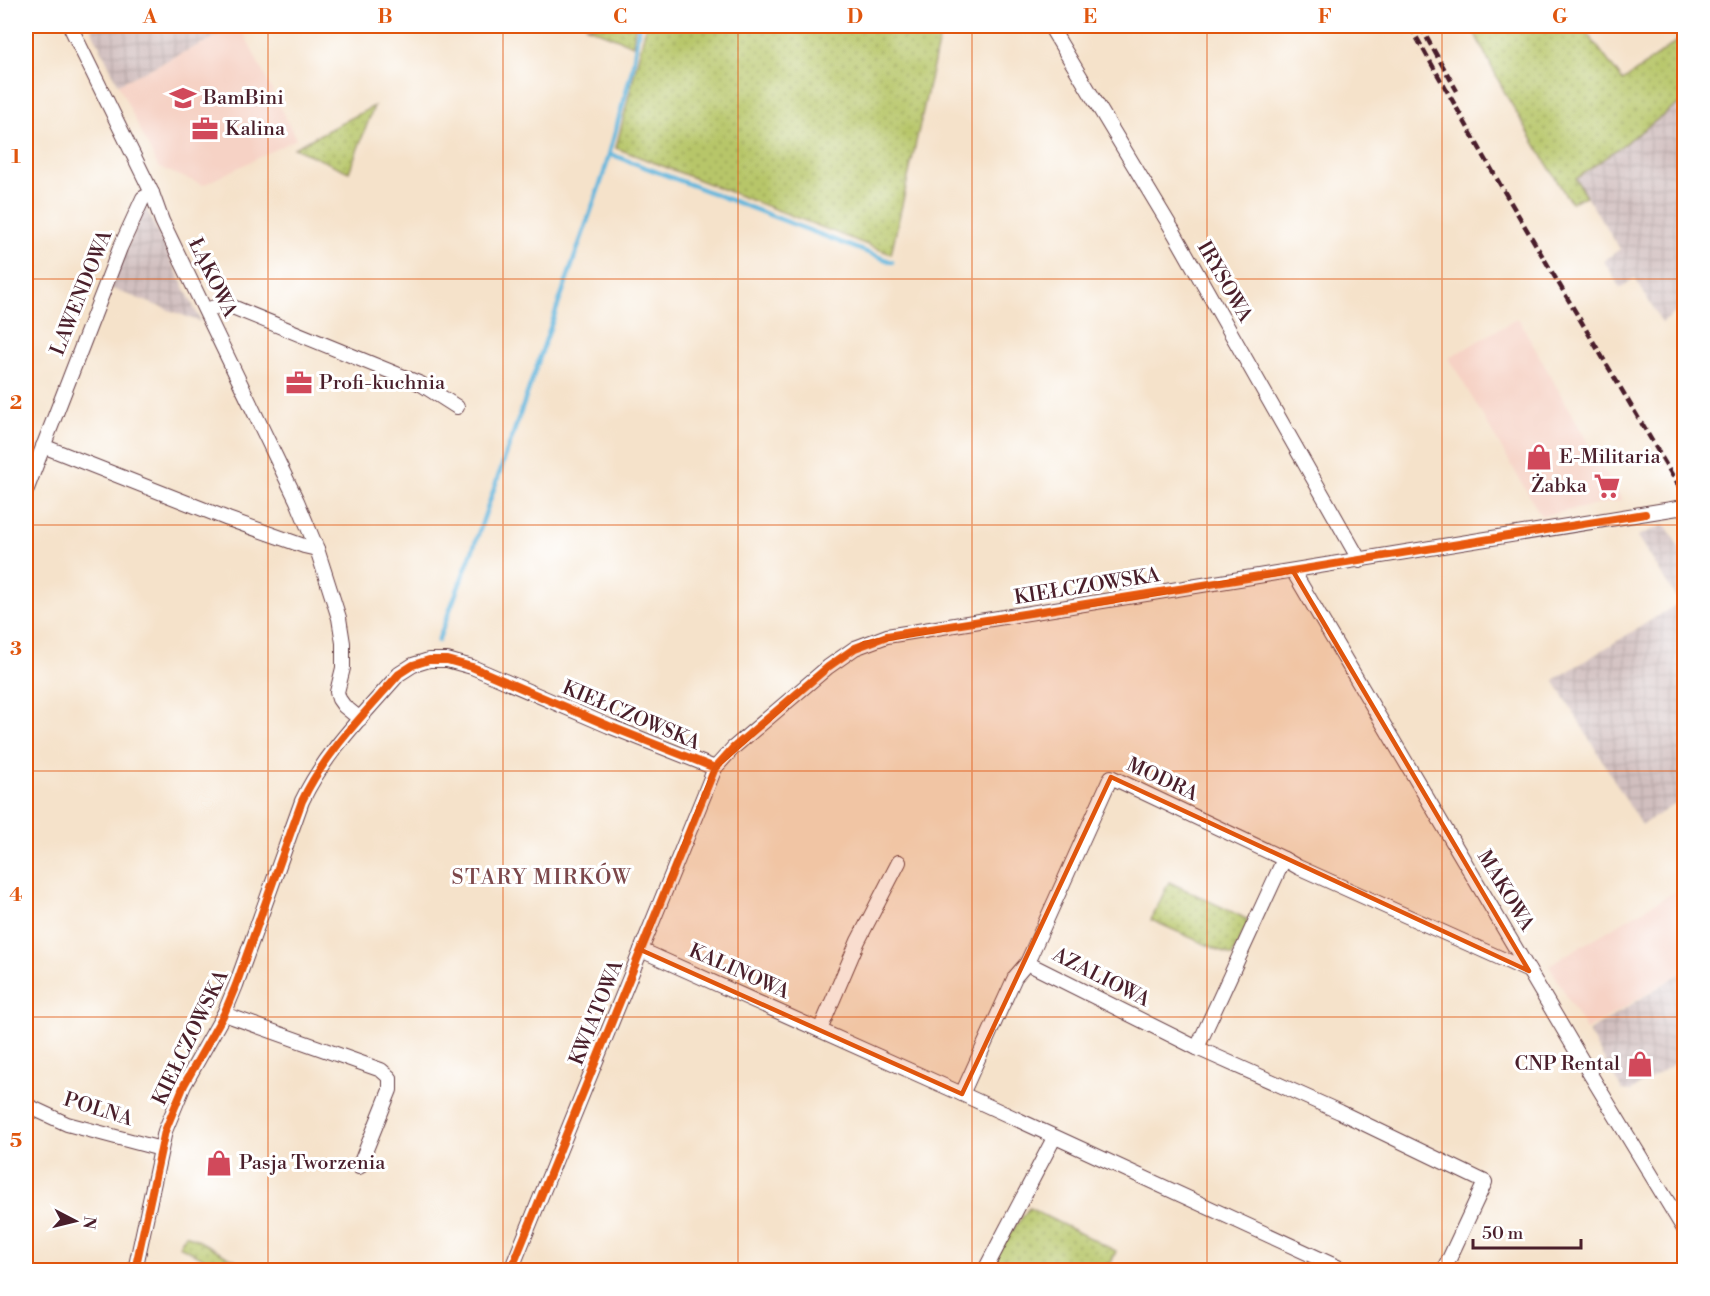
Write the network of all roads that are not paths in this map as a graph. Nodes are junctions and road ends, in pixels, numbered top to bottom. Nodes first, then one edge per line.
1 (70, 26) edge
2 (1050, 26) edge
3 (152, 193) junction
4 (206, 310) junction
5 (458, 407) dead end
6 (43, 446) junction
7 (26, 491) edge
8 (1684, 507) edge
9 (317, 549) junction
10 (1360, 561) junction
11 (1293, 571) junction
12 (360, 719) junction
13 (715, 768) junction
14 (1284, 859) junction
15 (899, 862) dead end
16 (641, 950) junction
17 (1027, 963) junction
18 (1529, 971) junction
19 (224, 1014) junction
20 (820, 1030) junction
21 (1197, 1048) junction
22 (962, 1094) junction
23 (26, 1105) edge
24 (1054, 1138) junction
25 (161, 1149) junction
26 (359, 1167) dead end
27 (1684, 1229) edge
28 (514, 1269) edge
29 (135, 1270) edge
30 (988, 1270) edge
31 (1344, 1270) edge
32 (1444, 1270) edge

1 - 3 street, ŁĄKOWA
2 - 10 street, IRYSOWA
3 - 4 street, ŁĄKOWA
3 - 6 street, LAWENDOWA
4 - 5 street
4 - 9 street, ŁĄKOWA
6 - 7 street, LAWENDOWA
6 - 9 street
8 - 10 street, KIEŁCZOWSKA
9 - 12 street, ŁĄKOWA
10 - 11 street, KIEŁCZOWSKA
11 - 13 street, KIEŁCZOWSKA
11 - 18 street, MAKOWA
12 - 13 street, KIEŁCZOWSKA
12 - 19 street, KIEŁCZOWSKA
13 - 16 street, KWIATOWA
14 - 17 street, MODRA
14 - 18 street, MODRA
14 - 21 street
15 - 20 street
16 - 20 street, KALINOWA
16 - 28 street, KWIATOWA
17 - 21 street, AZALIOWA
17 - 22 street, AZALIOWA
18 - 27 street, MAKOWA
19 - 25 street, KIEŁCZOWSKA
19 - 26 street, KIEŁCZOWSKA
20 - 22 street, KALINOWA
21 - 32 street, AZALIOWA
22 - 24 street
23 - 25 street, POLNA
24 - 30 street
24 - 31 street
25 - 29 street, KIEŁCZOWSKA

